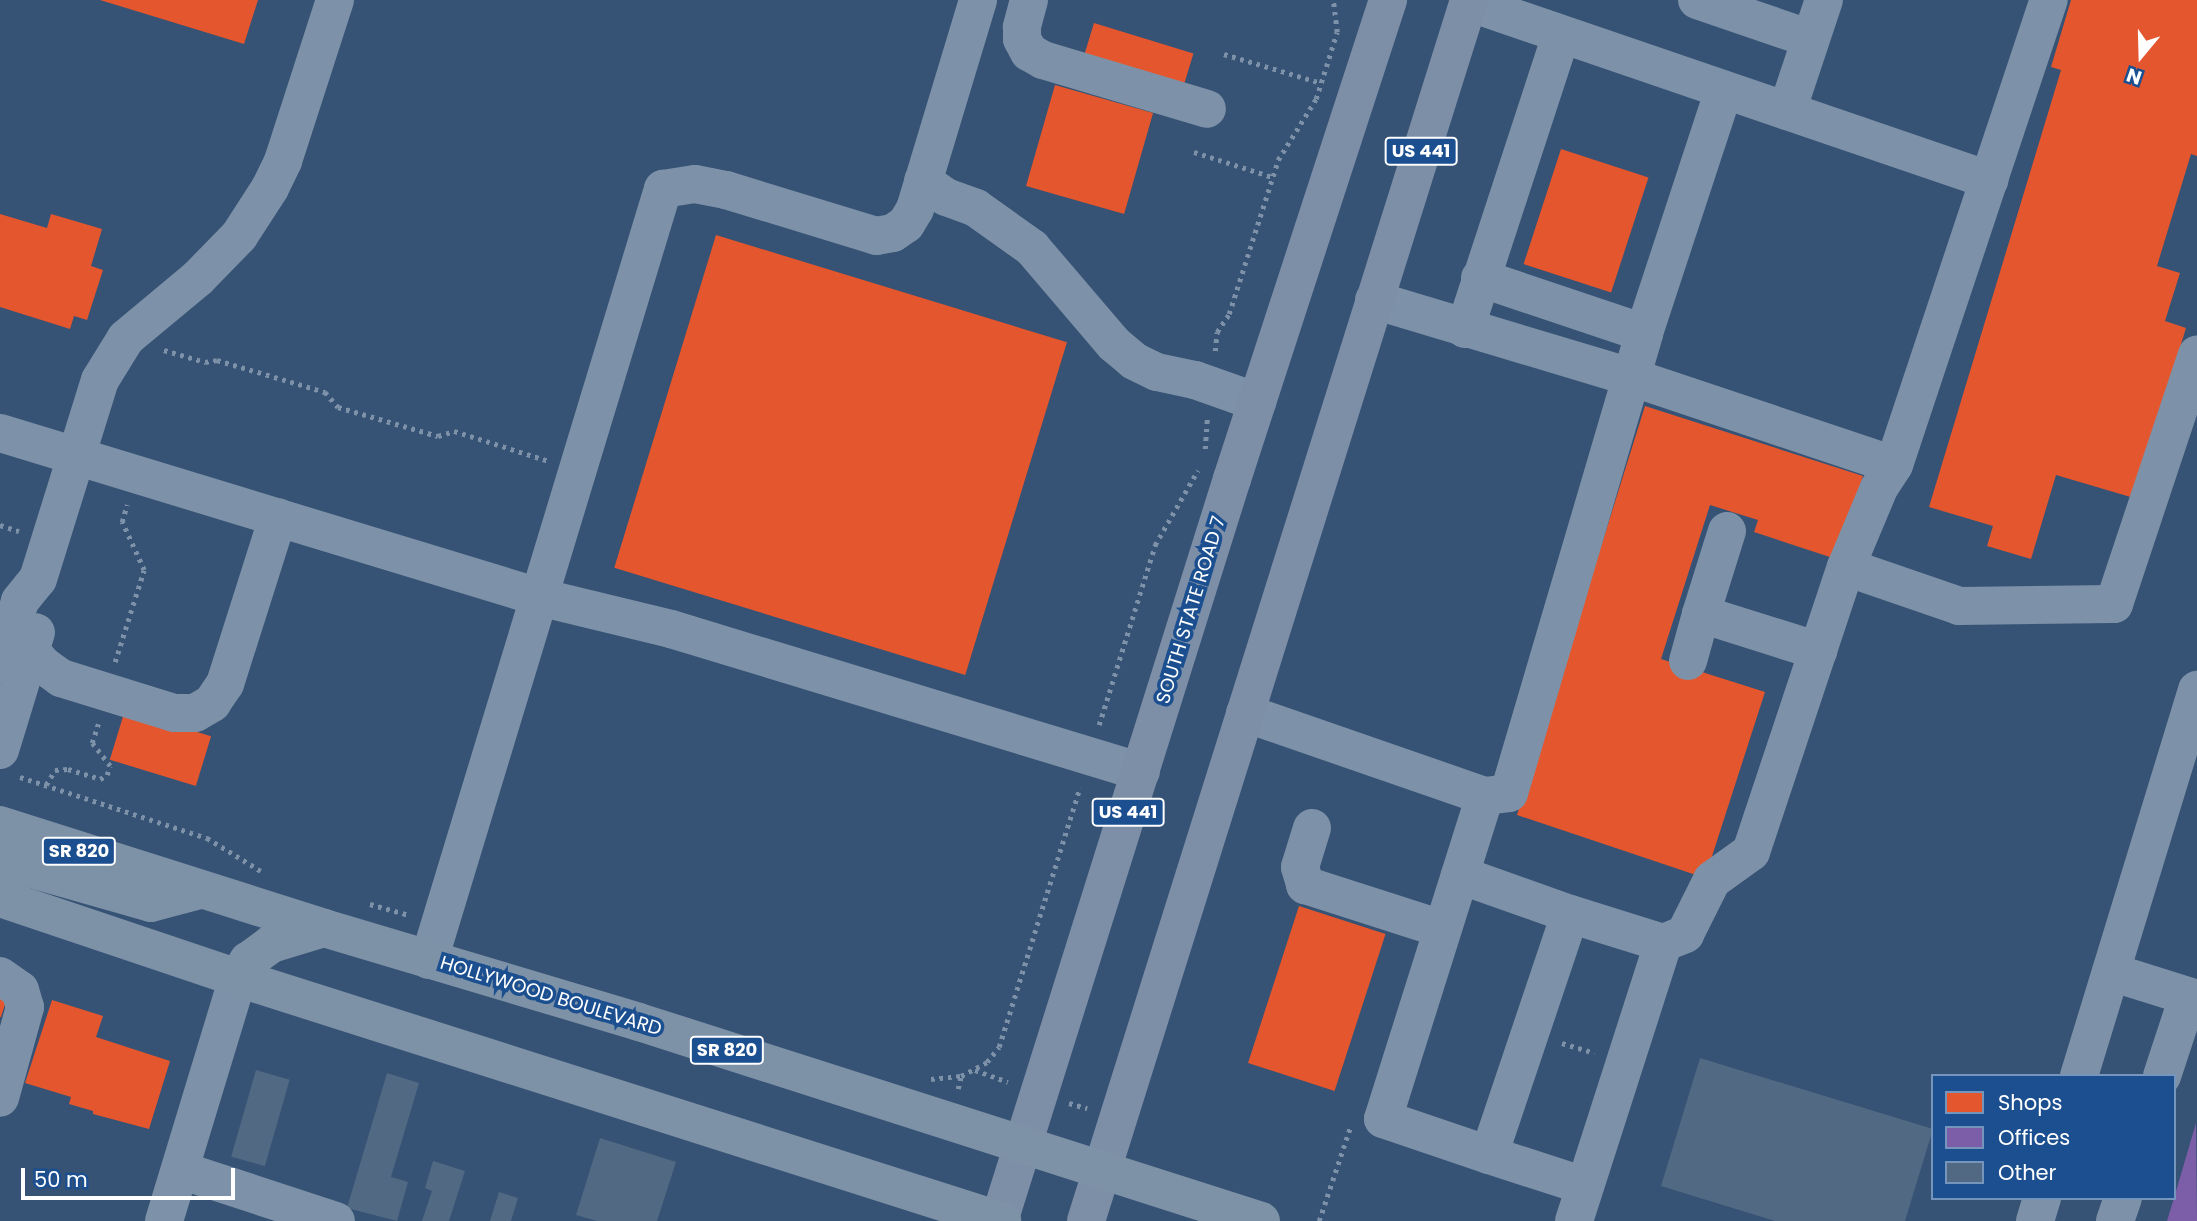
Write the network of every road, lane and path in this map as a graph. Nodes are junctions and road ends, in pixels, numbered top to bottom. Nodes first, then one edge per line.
1 (335, 0) edge
2 (978, 0) edge
3 (1029, 0) edge
4 (1333, 0) edge
5 (1388, 0) edge
6 (1697, 0) edge
7 (1825, 0) edge
8 (2049, 0) edge
9 (1469, 1) edge
10 (1561, 35) junction
11 (1811, 39) junction
12 (1224, 54) dead end
13 (1321, 83) junction
14 (1724, 90) junction
15 (1207, 109) dead end
16 (1787, 111) junction
17 (1195, 152) dead end
18 (1273, 177) junction
19 (1989, 180) junction
20 (923, 181) junction
21 (1480, 278) junction
22 (1374, 300) junction
23 (1465, 329) junction
24 (1644, 332) junction
25 (2197, 354) edge
26 (1631, 377) junction
27 (1210, 385) junction
28 (1257, 402) junction
29 (0, 433) edge
30 (77, 457) junction
31 (1894, 465) junction
32 (131, 495) dead end
33 (278, 517) junction
34 (0, 525) edge
35 (1727, 531) dead end
36 (23, 532) dead end
37 (1846, 566) junction
38 (539, 597) junction
39 (1702, 614) junction
40 (1818, 650) junction
41 (15, 657) edge
42 (1688, 661) dead end
43 (2197, 690) edge
44 (106, 693) junction
45 (1245, 713) junction
46 (1090, 756) junction
47 (6, 762) edge
48 (1141, 772) junction
49 (46, 785) junction
50 (1485, 796) junction
51 (0, 825) edge
52 (1312, 828) dead end
53 (0, 860) edge
54 (266, 874) dead end
55 (1460, 875) junction
56 (200, 890) junction
57 (0, 898) edge
58 (360, 901) dead end
59 (1570, 915) junction
60 (440, 924) junction
61 (324, 928) junction
62 (1442, 929) junction
63 (1663, 943) junction
64 (429, 960) junction
65 (2111, 972) junction
66 (0, 976) edge
67 (237, 978) junction
68 (2192, 998) edge
69 (1530, 1033) junction
70 (1625, 1063) junction
71 (2080, 1074) edge
72 (2163, 1074) edge
73 (961, 1076) junction
74 (919, 1078) dead end
75 (0, 1098) edge
76 (949, 1121) junction
77 (1024, 1145) junction
78 (1489, 1155) junction
79 (180, 1170) junction
80 (1102, 1171) junction
81 (2041, 1200) edge
82 (2122, 1200) edge
83 (1579, 1204) edge
84 (164, 1221) edge
85 (336, 1221) edge
86 (1000, 1221) edge
87 (1086, 1221) edge
88 (1261, 1221) edge
89 (2035, 1221) edge
90 (2115, 1221) edge

1 - 30 street
2 - 20 street
3 - 15 street
4 - 13 path
5 - 28 main road, SOUTH STATE ROAD 7 / US 441
6 - 11 street
7 - 11 street
8 - 19 street
9 - 10 street
9 - 22 main road, US 441
10 - 14 street
10 - 21 street
11 - 16 street
12 - 13 path
13 - 18 path
14 - 16 street
14 - 24 street
16 - 19 street
17 - 18 path
18 - 27 path
19 - 31 street
20 - 27 street
20 - 38 street
21 - 23 street
21 - 24 street
22 - 23 street
22 - 45 main road, US 441
23 - 26 street
24 - 26 street
25 - 37 street
26 - 31 street
26 - 50 street
27 - 28 street
27 - 46 path
28 - 48 main road, SOUTH STATE ROAD 7 / US 441
29 - 30 street
30 - 33 street
30 - 41 street
31 - 37 street
32 - 44 path
33 - 38 street
33 - 44 street
34 - 36 path
35 - 39 street
37 - 40 street
38 - 46 street
38 - 60 street
39 - 40 street
39 - 42 street
40 - 63 street
41 - 44 street
41 - 47 street
43 - 65 street
44 - 49 path
45 - 50 street
45 - 80 main road, US 441
46 - 48 street
46 - 73 path
47 - 49 path
48 - 77 main road, SOUTH STATE ROAD 7 / US 441
49 - 54 path
50 - 55 street
51 - 56 highway, HOLLYWOOD BOULEVARD / SR 820
52 - 62 street
53 - 56 highway
55 - 59 street
55 - 62 street
56 - 61 highway, HOLLYWOOD BOULEVARD / SR 820
57 - 67 highway
58 - 60 path
59 - 63 street
59 - 69 street
60 - 64 street
61 - 64 highway, HOLLYWOOD BOULEVARD / SR 820
61 - 67 highway
62 - 78 street
63 - 70 street
64 - 76 highway, HOLLYWOOD BOULEVARD / SR 820
65 - 68 street
65 - 71 street
66 - 75 street
67 - 79 street
67 - 86 highway
68 - 72 street
69 - 70 path
69 - 78 street
70 - 83 street
73 - 74 path
73 - 76 path
76 - 77 highway, HOLLYWOOD BOULEVARD / SR 820
77 - 80 highway, HOLLYWOOD BOULEVARD / SR 820
77 - 86 main road, SOUTH STATE ROAD 7 / US 441
78 - 83 street
79 - 84 street
79 - 85 street
80 - 87 main road, US 441
80 - 88 highway, HOLLYWOOD BOULEVARD / SR 820
81 - 89 street
82 - 90 street

